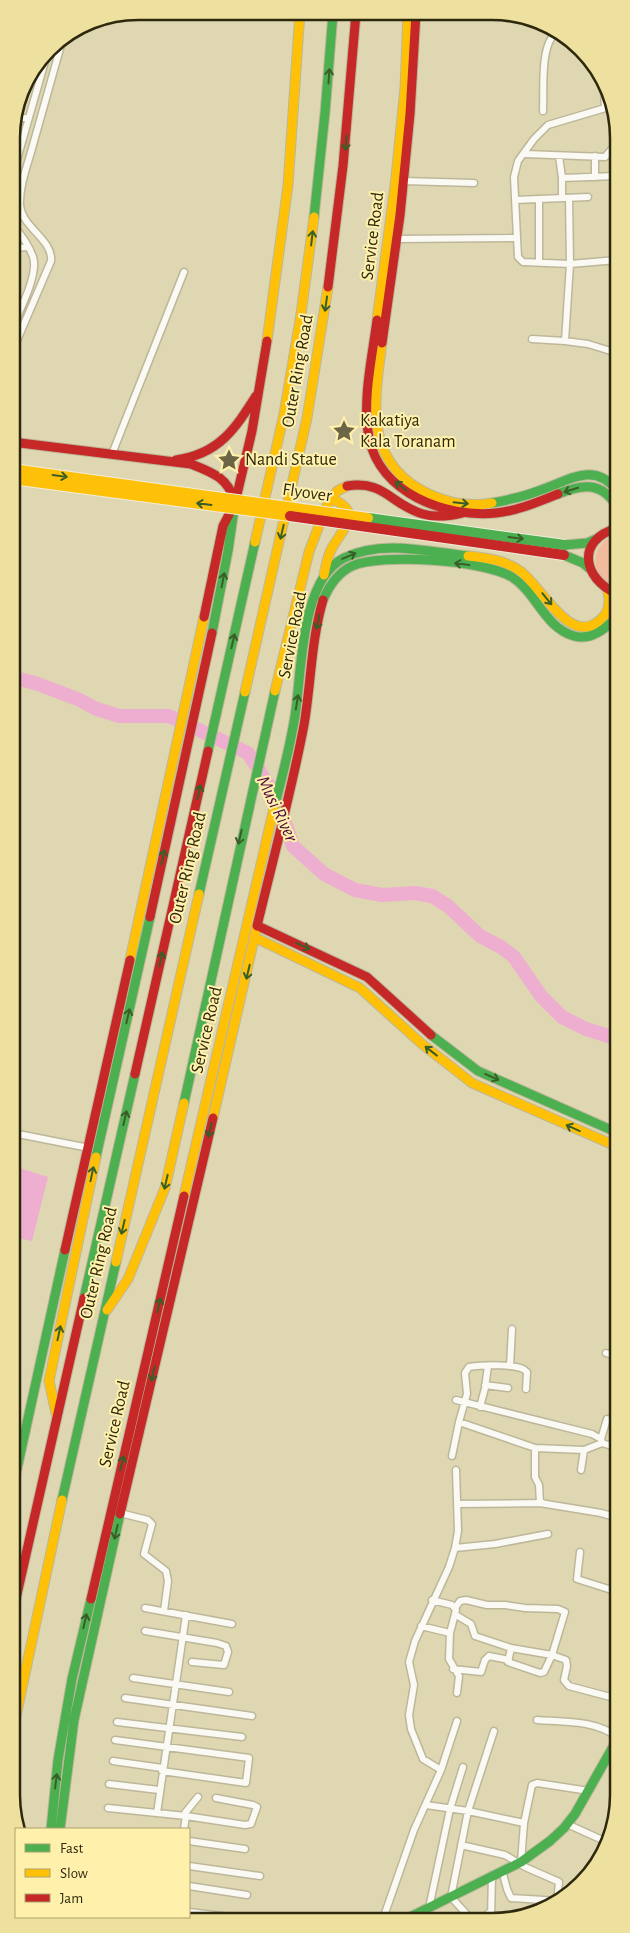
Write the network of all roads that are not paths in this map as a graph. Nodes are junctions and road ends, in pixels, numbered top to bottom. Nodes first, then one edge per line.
1 (299, 20) edge
2 (332, 20) edge
3 (355, 20) edge
4 (408, 20) edge
5 (416, 20) edge
6 (552, 37) edge
7 (58, 51) edge
8 (42, 68) edge
9 (605, 103) edge
10 (605, 107) joint
11 (543, 111) dead end
12 (22, 118) edge
13 (28, 118) junction
14 (20, 148) edge
15 (610, 151) edge
16 (525, 154) junction
17 (559, 156) junction
18 (595, 156) junction
19 (610, 176) edge
20 (595, 177) junction
21 (562, 178) junction
22 (403, 181) junction
23 (474, 183) dead end
24 (588, 197) dead end
25 (566, 198) junction
26 (515, 200) junction
27 (539, 200) junction
28 (20, 206) edge
29 (20, 206) edge
30 (20, 233) edge
31 (517, 238) junction
32 (397, 239) junction
33 (20, 248) edge
34 (28, 248) junction
35 (610, 261) edge
36 (539, 262) junction
37 (570, 264) junction
38 (184, 272) dead end
39 (20, 308) edge
40 (20, 333) edge
41 (532, 339) dead end
42 (565, 341) junction
43 (610, 351) edge
44 (258, 393) junction
45 (20, 443) edge
46 (112, 454) junction
47 (168, 460) junction
48 (20, 470) edge
49 (20, 480) edge
50 (610, 484) edge
51 (610, 498) edge
52 (332, 499) junction
53 (235, 503) junction
54 (462, 513) junction
55 (610, 530) edge
56 (596, 539) junction
57 (565, 550) junction
58 (589, 568) junction
59 (324, 575) junction
60 (610, 592) edge
61 (610, 605) edge
62 (610, 623) edge
63 (197, 678) junction
64 (293, 752) junction
65 (262, 890) junction
66 (258, 926) junction
67 (256, 938) junction
68 (610, 1129) edge
69 (20, 1134) edge
70 (610, 1143) edge
71 (89, 1148) junction
72 (104, 1315) junction
73 (512, 1329) dead end
74 (606, 1353) dead end
75 (610, 1354) edge
76 (488, 1366) junction
77 (510, 1366) junction
78 (485, 1385) junction
79 (508, 1388) dead end
80 (526, 1389) dead end
81 (456, 1400) dead end
82 (464, 1402) junction
83 (480, 1407) junction
84 (56, 1417) junction
85 (610, 1420) edge
86 (458, 1422) junction
87 (602, 1441) junction
88 (610, 1444) edge
89 (534, 1448) junction
90 (584, 1450) junction
91 (20, 1456) edge
92 (452, 1456) dead end
93 (456, 1470) dead end
94 (581, 1470) dead end
95 (540, 1503) junction
96 (560, 1503) dead end
97 (456, 1504) junction
98 (120, 1513) junction
99 (610, 1515) edge
100 (548, 1534) dead end
101 (455, 1548) junction
102 (580, 1552) dead end
103 (20, 1580) edge
104 (610, 1589) edge
105 (432, 1600) junction
106 (145, 1608) dead end
107 (164, 1612) junction
108 (455, 1612) junction
109 (186, 1615) junction
110 (232, 1624) dead end
111 (421, 1626) junction
112 (145, 1631) dead end
113 (450, 1633) junction
114 (182, 1638) junction
115 (511, 1648) junction
116 (552, 1655) junction
117 (509, 1660) junction
118 (192, 1662) dead end
119 (453, 1669) junction
120 (133, 1678) dead end
121 (175, 1684) junction
122 (229, 1692) dead end
123 (20, 1693) edge
124 (457, 1694) dead end
125 (610, 1697) edge
126 (125, 1698) dead end
127 (172, 1704) junction
128 (252, 1716) dead end
129 (458, 1720) dead end
130 (537, 1720) dead end
131 (117, 1722) dead end
132 (168, 1729) junction
133 (494, 1731) dead end
134 (610, 1733) edge
135 (242, 1737) dead end
136 (115, 1740) dead end
137 (165, 1747) junction
138 (610, 1753) edge
139 (113, 1761) dead end
140 (463, 1768) dead end
141 (162, 1770) junction
142 (441, 1770) junction
143 (109, 1784) dead end
144 (159, 1790) junction
145 (589, 1791) junction
146 (198, 1796) dead end
147 (216, 1798) dead end
148 (426, 1805) junction
149 (108, 1808) dead end
150 (450, 1809) junction
151 (468, 1811) junction
152 (157, 1813) junction
153 (186, 1816) junction
154 (524, 1823) junction
155 (567, 1824) junction
156 (51, 1828) edge
157 (60, 1828) edge
158 (184, 1828) edge
159 (602, 1839) edge
160 (190, 1840) edge
161 (461, 1845) junction
162 (245, 1848) dead end
163 (520, 1862) junction
164 (190, 1866) edge
165 (502, 1870) junction
166 (492, 1875) junction
167 (260, 1876) dead end
168 (190, 1886) edge
169 (558, 1893) edge
170 (247, 1895) dead end
171 (451, 1897) junction
172 (545, 1900) edge
173 (426, 1909) junction
174 (491, 1911) joint
175 (385, 1913) edge
176 (418, 1913) edge
177 (428, 1913) edge
178 (466, 1913) edge
179 (489, 1913) edge

1 - 44 main road
84 -> 2 main road, Outer Ring Road
3 -> 72 main road, Outer Ring Road
54 -> 4 main road, Service Road
5 - 22 main road, Service Road
6 - 11 street
7 - 29 street
8 - 13 street
9 - 10 street
10 - 16 street
12 - 13 street
13 - 14 street
15 - 18 street
16 - 17 street
16 - 26 street
17 - 18 street
17 - 21 street
18 - 20 street
19 - 20 street
20 - 21 street
21 - 25 street
22 - 23 street
22 - 32 main road, Service Road
24 - 25 street
25 - 27 street
25 - 37 street
26 - 27 street
26 - 31 street
27 - 36 street
28 - 40 street
30 - 34 street
31 - 32 street
31 - 36 street
32 -> 50 main road, Service Road
33 - 34 street
34 - 39 street
35 - 37 street
36 - 37 street
37 - 42 street
38 - 46 street
41 - 42 street
42 - 43 street
44 - 47 main road
44 - 53 main road
45 - 46 main road
46 - 47 main road
47 - 53 main road
48 -> 57 main road, Flyover, bridge
57 -> 49 main road, Flyover, bridge
51 -> 54 main road, Service Road
52 - 54 main road
52 - 59 main road
52 -> 72 main road
53 - 63 main road
55 - 56 main road
56 - 57 main road, Flyover
56 - 58 main road
57 - 58 main road, Flyover
58 - 60 main road
59 -> 61 main road, Service Road
64 -> 59 main road, Service Road
62 -> 64 main road, Service Road
63 - 71 main road
84 -> 63 main road
64 - 65 main road, Service Road
65 - 66 main road, Service Road
156 -> 65 main road, Service Road
66 - 67 main road, Service Road
66 -> 68 main road
70 -> 67 main road
67 -> 98 main road, Service Road
69 - 71 street
71 - 91 main road
72 - 123 main road, Outer Ring Road
73 - 77 street
74 - 75 street
76 - 77 street
76 - 78 street
76 - 82 street
77 - 80 street
78 - 79 street
78 - 83 street
81 - 82 street
82 - 83 street
82 - 86 street
83 - 87 street
84 - 103 main road, Outer Ring Road
85 - 87 street
86 - 89 street
86 - 92 street
87 - 88 street
87 - 90 street
89 - 90 street
89 - 95 street
90 - 94 street
93 - 97 street
95 - 96 street
95 - 97 street
95 - 99 street
97 - 101 street
98 - 107 street
98 -> 157 main road, Service Road
100 - 101 street
101 - 105 street
102 - 104 street
105 - 108 street
105 - 111 street
106 - 107 street
107 - 109 street
108 - 113 street
108 - 115 street
108 - 116 street
109 - 110 street
109 - 114 street
111 - 113 street
111 - 142 street
112 - 114 street
113 - 119 street
114 - 118 street
114 - 121 street
115 - 116 street
115 - 117 street
116 - 117 street
116 - 125 street
117 - 119 street
119 - 124 street
120 - 121 street
121 - 122 street
121 - 127 street
126 - 127 street
127 - 128 street
127 - 132 street
129 - 142 street
130 - 134 street
131 - 132 street
132 - 135 street
132 - 137 street
133 - 151 street
136 - 137 street
137 - 141 street
137 - 141 street
138 - 145 main road
139 - 141 street
140 - 150 street
141 - 144 street
142 - 148 street
143 - 144 street
144 - 152 street
145 - 154 street
145 - 155 main road
146 - 153 street
147 - 153 street
148 - 150 street
148 - 175 street
149 - 152 street
150 - 151 street
150 - 173 street
151 - 154 street
151 - 161 street
152 - 153 street
153 - 158 street
154 - 163 street
155 - 159 street
155 - 163 main road
160 - 162 street
161 - 163 street
161 - 171 street
163 - 165 main road
163 - 169 street
164 - 167 street
165 - 166 main road
165 - 172 street
166 - 171 main road
166 - 174 street
168 - 170 street
171 - 173 main road
171 - 178 street
173 - 176 main road
173 - 177 street
174 - 179 street

